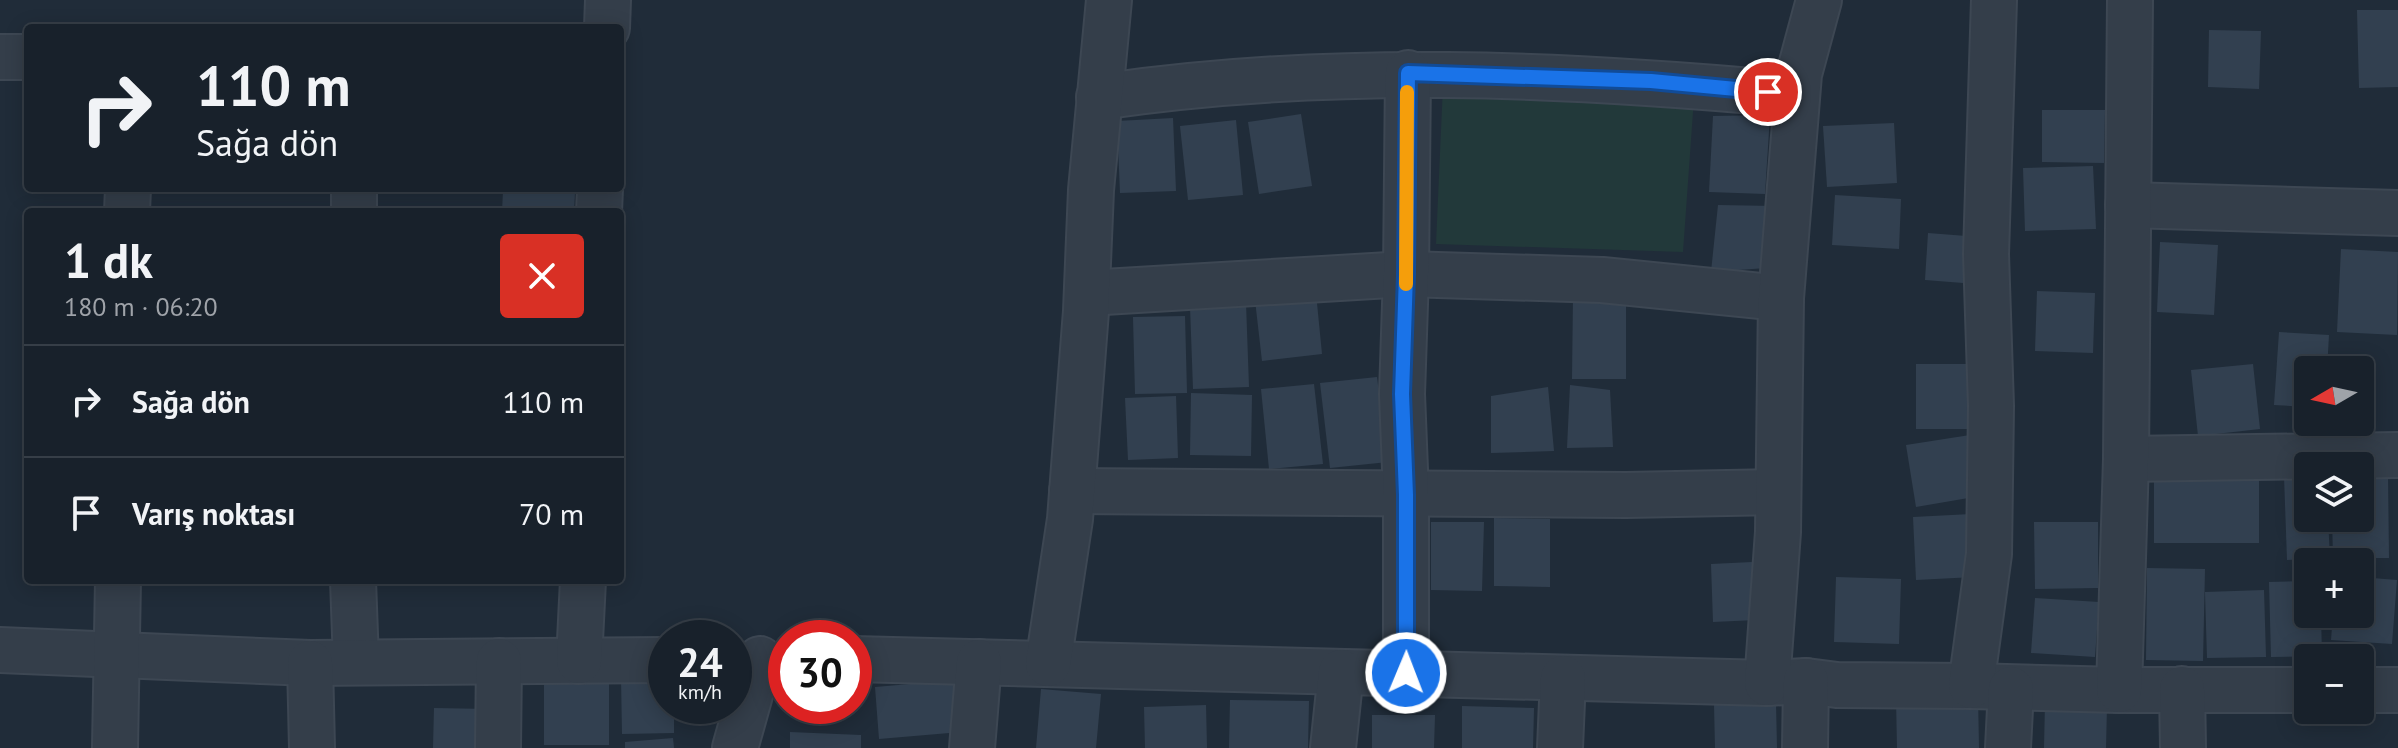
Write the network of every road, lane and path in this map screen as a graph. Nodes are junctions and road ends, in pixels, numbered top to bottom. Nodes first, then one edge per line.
1 (608, 0) edge
2 (1109, 0) edge
3 (1819, 0) edge
4 (1994, 0) edge
5 (2130, 0) edge
6 (607, 24) edge
7 (0, 57) edge
8 (24, 57) edge
9 (1408, 73) junction
10 (1797, 95) junction
11 (1099, 97) junction
12 (2128, 205) junction
13 (2398, 213) edge
14 (1406, 274) junction
15 (1087, 293) junction
16 (1781, 298) junction
17 (2398, 455) edge
18 (2126, 459) junction
19 (1072, 491) junction
20 (1778, 492) junction
21 (1406, 495) junction
22 (118, 584) edge
23 (353, 584) edge
24 (583, 584) edge
25 (0, 650) edge
26 (117, 655) junction
27 (760, 659) edge
28 (872, 659) edge
29 (648, 660) edge
30 (499, 661) junction
31 (579, 661) junction
32 (356, 662) junction
33 (979, 662) junction
34 (310, 663) junction
35 (1048, 664) junction
36 (1341, 672) junction
37 (1406, 673) junction
38 (1563, 678) junction
39 (1786, 682) junction
40 (1991, 687) junction
41 (2182, 689) junction
42 (2119, 690) junction
43 (2294, 690) edge
44 (2374, 690) edge
45 (2398, 690) edge
46 (115, 748) edge
47 (312, 748) edge
48 (498, 748) edge
49 (735, 748) edge
50 (972, 748) edge
51 (1333, 748) edge
52 (1560, 748) edge
53 (1805, 748) edge
54 (2008, 748) edge
55 (2183, 748) edge

1 - 6 street
2 - 11 street
3 - 10 street
4 - 40 street
5 - 12 street
7 - 8 street
9 - 10 street
9 - 11 street
9 - 14 street
10 - 16 street
11 - 15 street
12 - 13 street
12 - 18 street
14 - 15 street
14 - 16 street
14 - 21 street
15 - 19 street
16 - 20 street
17 - 18 street
18 - 42 street
19 - 21 street
19 - 35 street
20 - 21 street
20 - 39 street
21 - 37 street
22 - 26 street
23 - 32 street
24 - 31 street
25 - 26 street
26 - 34 street
26 - 46 street
27 - 49 street
28 - 33 street
29 - 31 street
30 - 31 street
30 - 32 street
30 - 48 street
32 - 34 street
33 - 35 street
33 - 50 street
34 - 47 street
35 - 36 street
36 - 37 street
36 - 51 street
37 - 38 street
38 - 39 street
38 - 52 street
39 - 40 street
39 - 53 street
40 - 42 street
40 - 54 street
41 - 42 street
41 - 43 street
41 - 55 street
44 - 45 street

